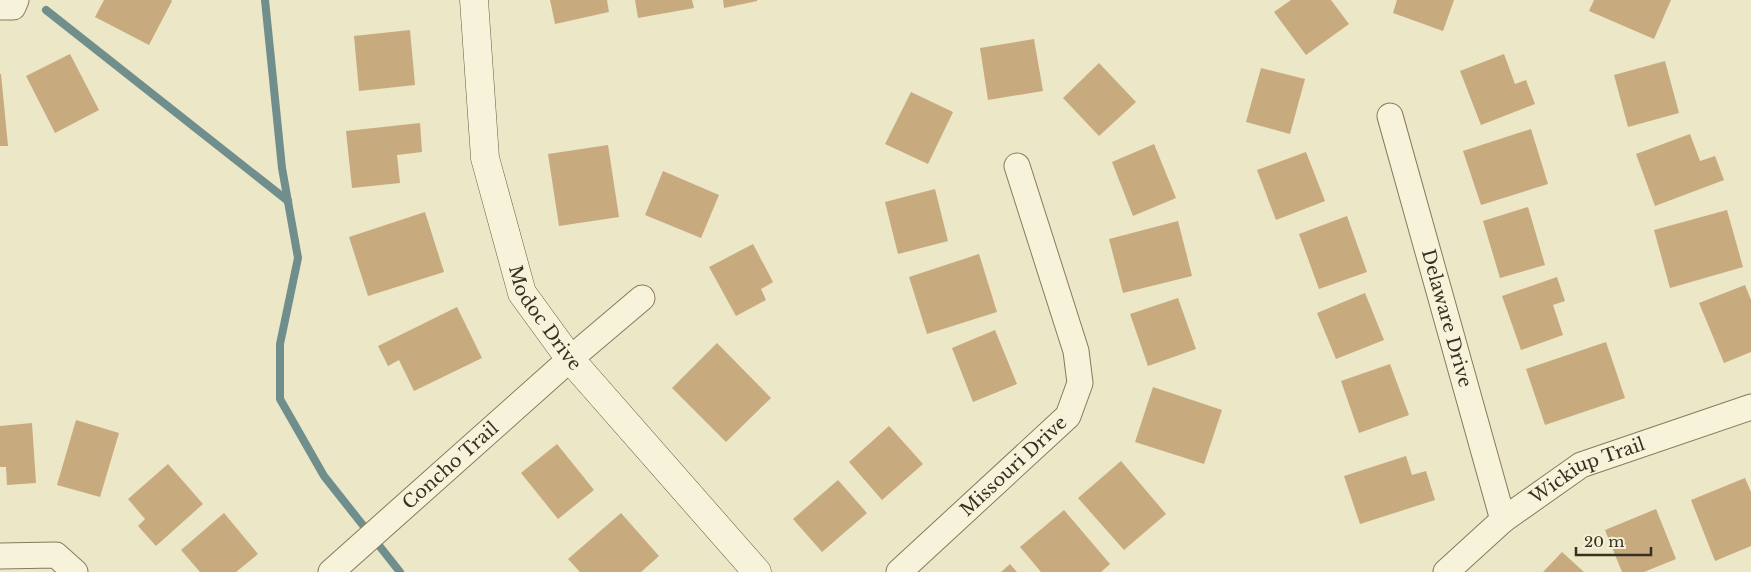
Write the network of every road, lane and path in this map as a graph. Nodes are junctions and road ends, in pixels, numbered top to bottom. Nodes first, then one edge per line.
1 (16, 0) edge
2 (474, 0) edge
3 (0, 7) edge
4 (1390, 116) dead end
5 (1017, 166) dead end
6 (642, 298) dead end
7 (570, 359) junction
8 (1751, 407) edge
9 (1502, 520) junction
10 (0, 556) edge
11 (339, 565) edge
12 (75, 572) edge
13 (757, 572) edge
14 (899, 572) edge
15 (1446, 572) edge

1 - 3 street
2 - 7 street, Modoc Drive
4 - 9 street, Delaware Drive
5 - 14 street, Missouri Drive
6 - 7 street, Concho Trail
7 - 11 street, Concho Trail
7 - 13 street, Modoc Drive
8 - 9 street, Wickiup Trail
9 - 15 street, Wickiup Trail
10 - 12 street

